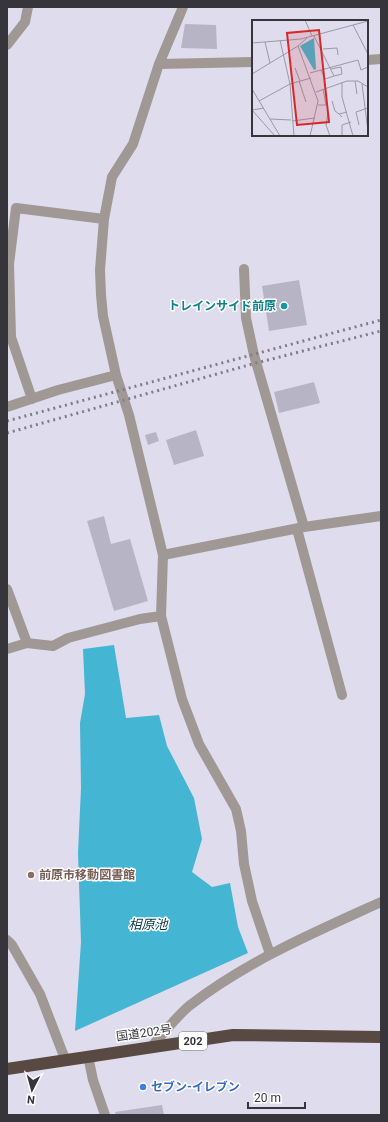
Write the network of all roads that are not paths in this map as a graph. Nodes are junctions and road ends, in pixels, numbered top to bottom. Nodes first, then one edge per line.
1 (28, 7) edge
2 (182, 7) edge
3 (7, 45) edge
4 (381, 59) edge
5 (368, 60) edge
6 (252, 62) edge
7 (159, 64) junction
8 (104, 219) junction
9 (244, 269) dead end
10 (116, 375) junction
11 (32, 399) junction
12 (7, 406) edge
13 (381, 516) edge
14 (301, 528) junction
15 (163, 555) junction
16 (7, 589) edge
17 (161, 616) junction
18 (26, 643) junction
19 (7, 649) edge
20 (342, 695) dead end
21 (381, 902) edge
22 (7, 940) edge
23 (270, 954) junction
24 (381, 1037) edge
25 (152, 1046) junction
26 (88, 1056) junction
27 (65, 1059) junction
28 (7, 1069) edge
29 (104, 1115) edge

1 - 3 street
2 - 7 street
4 - 5 street
6 - 7 street
7 - 8 street
8 - 10 street
8 - 11 street
9 - 14 street
10 - 11 street
10 - 15 street
11 - 12 street
13 - 14 street
14 - 15 street
14 - 20 street
15 - 17 street
16 - 18 street
17 - 18 street
17 - 23 street
18 - 19 street
21 - 23 street
22 - 27 street
23 - 25 street
24 - 25 highway, 国道202号 / 202
25 - 26 highway, 国道202号 / 202
26 - 27 highway, 国道202号 / 202
26 - 29 street
27 - 28 highway, 国道202号 / 202

